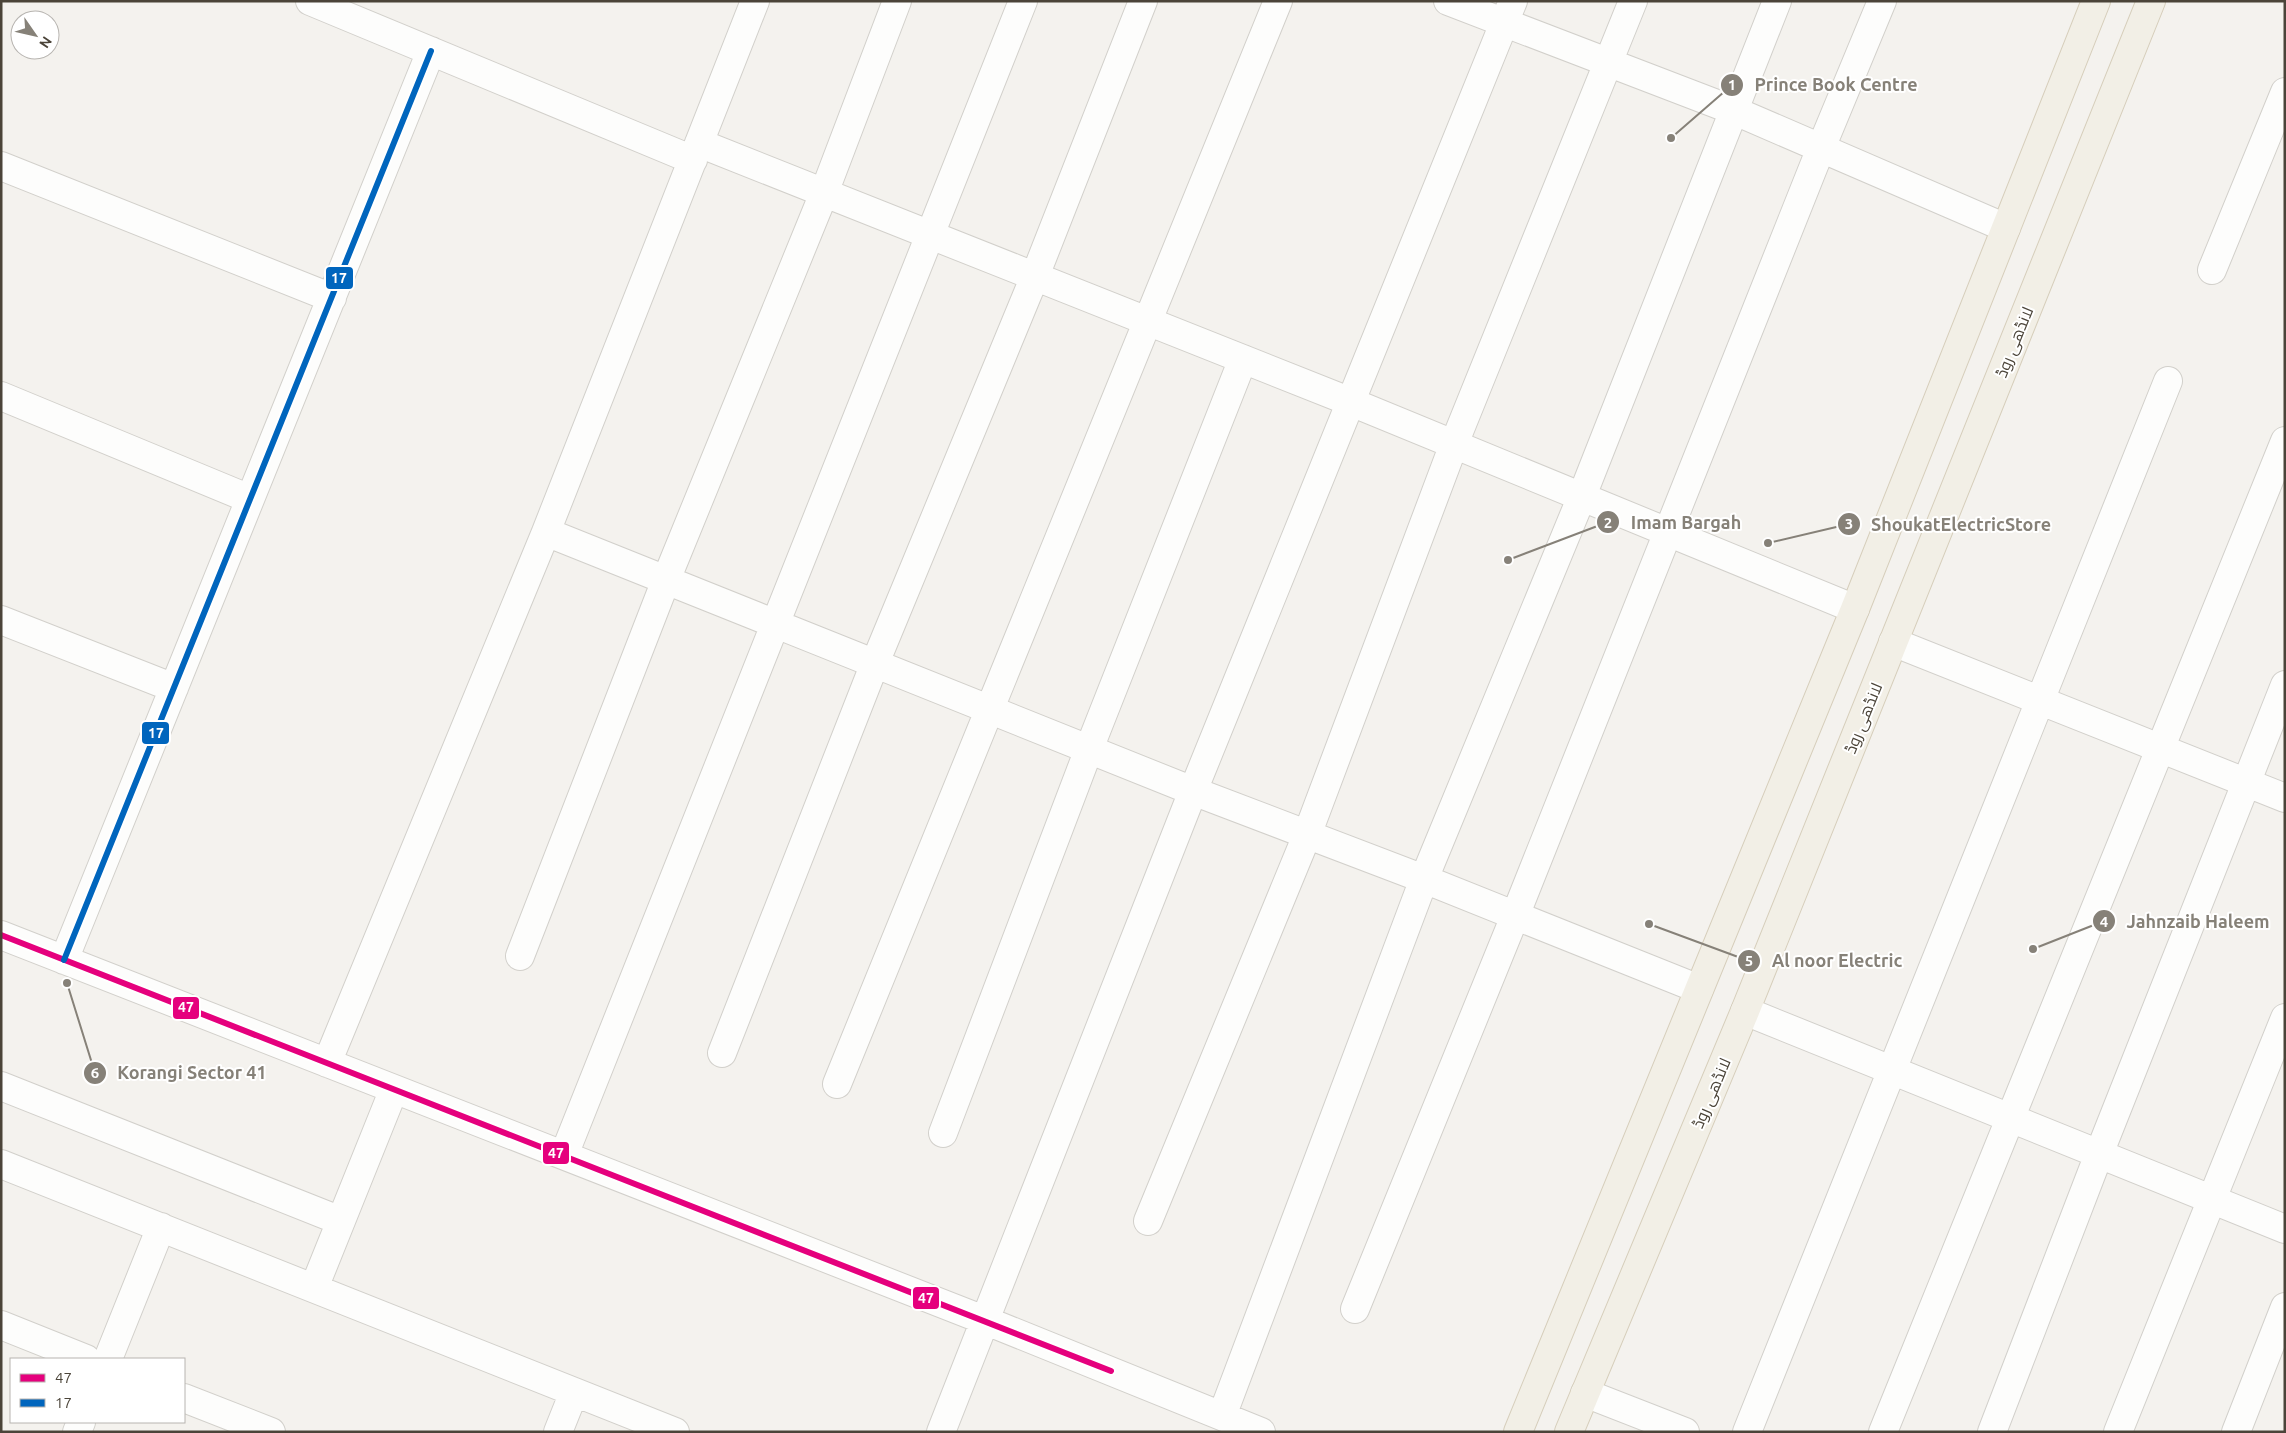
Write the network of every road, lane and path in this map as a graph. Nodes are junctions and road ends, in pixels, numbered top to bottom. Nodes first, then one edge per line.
1 (310, 1) edge
2 (755, 1) edge
3 (896, 1) edge
4 (1023, 1) edge
5 (1143, 1) edge
6 (1278, 1) edge
7 (1448, 1) edge
8 (1633, 1) edge
9 (1777, 1) edge
10 (1882, 1) edge
11 (2096, 1) edge
12 (2151, 1) edge
13 (1509, 13) edge
14 (431, 51) junction
15 (1607, 63) junction
16 (2285, 92) edge
17 (1735, 111) junction
18 (1821, 148) junction
19 (696, 151) junction
20 (1, 166) edge
21 (824, 192) junction
22 (2006, 228) junction
23 (930, 234) junction
24 (2212, 270) dead end
25 (1035, 276) junction
26 (332, 298) junction
27 (1148, 321) junction
28 (1243, 359) junction
29 (2168, 381) dead end
30 (1, 396) edge
31 (1351, 402) junction
32 (2285, 441) edge
33 (1454, 444) junction
34 (1582, 496) junction
35 (250, 500) junction
36 (546, 532) junction
37 (1667, 532) junction
38 (666, 580) junction
39 (1855, 610) junction
40 (2, 623) edge
41 (775, 624) junction
42 (1893, 642) junction
43 (875, 663) junction
44 (2285, 685) edge
45 (174, 688) junction
46 (2040, 701) junction
47 (989, 710) junction
48 (2160, 748) junction
49 (1089, 749) junction
50 (2245, 782) junction
51 (1193, 791) junction
52 (2285, 798) edge
53 (1307, 835) junction
54 (1424, 879) junction
55 (1515, 916) junction
56 (1, 935) edge
57 (520, 956) dead end
58 (64, 960) junction
59 (1699, 989) junction
60 (1745, 1011) junction
61 (2285, 1018) edge
62 (722, 1053) dead end
63 (327, 1063) junction
64 (1892, 1071) junction
65 (837, 1084) dead end
66 (1, 1086) edge
67 (394, 1089) junction
68 (2010, 1118) junction
69 (943, 1133) dead end
70 (2099, 1154) junction
71 (564, 1155) junction
72 (1, 1164) edge
73 (2212, 1200) junction
74 (1148, 1220) dead end
75 (341, 1221) junction
76 (161, 1227) junction
77 (2285, 1229) edge
78 (314, 1288) junction
79 (2285, 1308) edge
80 (1355, 1309) dead end
81 (984, 1320) junction
82 (1, 1325) edge
83 (84, 1358) edge
84 (108, 1358) edge
85 (574, 1392) junction
86 (1586, 1393) junction
87 (185, 1398) edge
88 (1222, 1416) junction
89 (271, 1432) edge
90 (558, 1432) edge
91 (675, 1432) edge
92 (941, 1432) edge
93 (1261, 1432) edge
94 (1518, 1432) edge
95 (1569, 1432) edge
96 (1685, 1432) edge
97 (1747, 1432) edge
98 (1883, 1432) edge
99 (1992, 1432) edge
100 (2118, 1432) edge
101 (2236, 1432) edge

1 - 14 street
2 - 19 street
3 - 21 street
4 - 23 street
5 - 25 street
6 - 27 street
7 - 13 street
8 - 15 street
9 - 17 street
10 - 18 street
11 - 22 main road
12 - 42 main road, لانڈھی روڈ
13 - 15 street
13 - 31 street
14 - 19 street
14 - 26 street
15 - 17 street
15 - 33 street
16 - 24 street
17 - 18 street
17 - 34 street
18 - 22 street
18 - 37 street
19 - 21 street
19 - 36 street
20 - 26 street
21 - 23 street
21 - 38 street
22 - 39 main road
23 - 25 street
23 - 41 street
25 - 27 street
25 - 43 street
26 - 35 street
27 - 28 street
27 - 47 street
28 - 31 street
28 - 49 street
29 - 46 street
30 - 35 street
31 - 33 street
31 - 51 street
32 - 48 street
33 - 34 street
33 - 53 street
34 - 37 street
34 - 54 street
35 - 45 street
36 - 38 street
36 - 63 street
37 - 39 street
37 - 55 street
38 - 41 street
38 - 57 street
39 - 59 main road
40 - 45 street
41 - 43 street
41 - 71 street
42 - 46 street
42 - 60 main road, لانڈھی روڈ
43 - 47 street
43 - 62 street
44 - 50 street
45 - 58 street
46 - 48 street
46 - 64 street
47 - 49 street
47 - 65 street
48 - 50 street
48 - 68 street
49 - 51 street
49 - 69 street
50 - 52 street
50 - 70 street
51 - 53 street
51 - 81 street
53 - 54 street
53 - 74 street
54 - 55 street
54 - 88 street
55 - 59 street
55 - 80 street
56 - 58 street
58 - 63 street
59 - 94 main road
60 - 64 street
60 - 86 main road, لانڈھی روڈ
61 - 73 street
63 - 67 street
64 - 68 street
64 - 97 street
66 - 75 street
67 - 71 street
67 - 75 street
68 - 70 street
68 - 98 street
70 - 73 street
70 - 99 street
71 - 81 street
72 - 76 street
73 - 77 street
73 - 100 street
75 - 78 street
76 - 78 street
76 - 84 street
78 - 85 street
79 - 101 street
81 - 88 street
81 - 92 street
82 - 83 street
85 - 90 street
85 - 91 street
86 - 95 main road, لانڈھی روڈ
86 - 96 street
87 - 89 street
88 - 93 street

